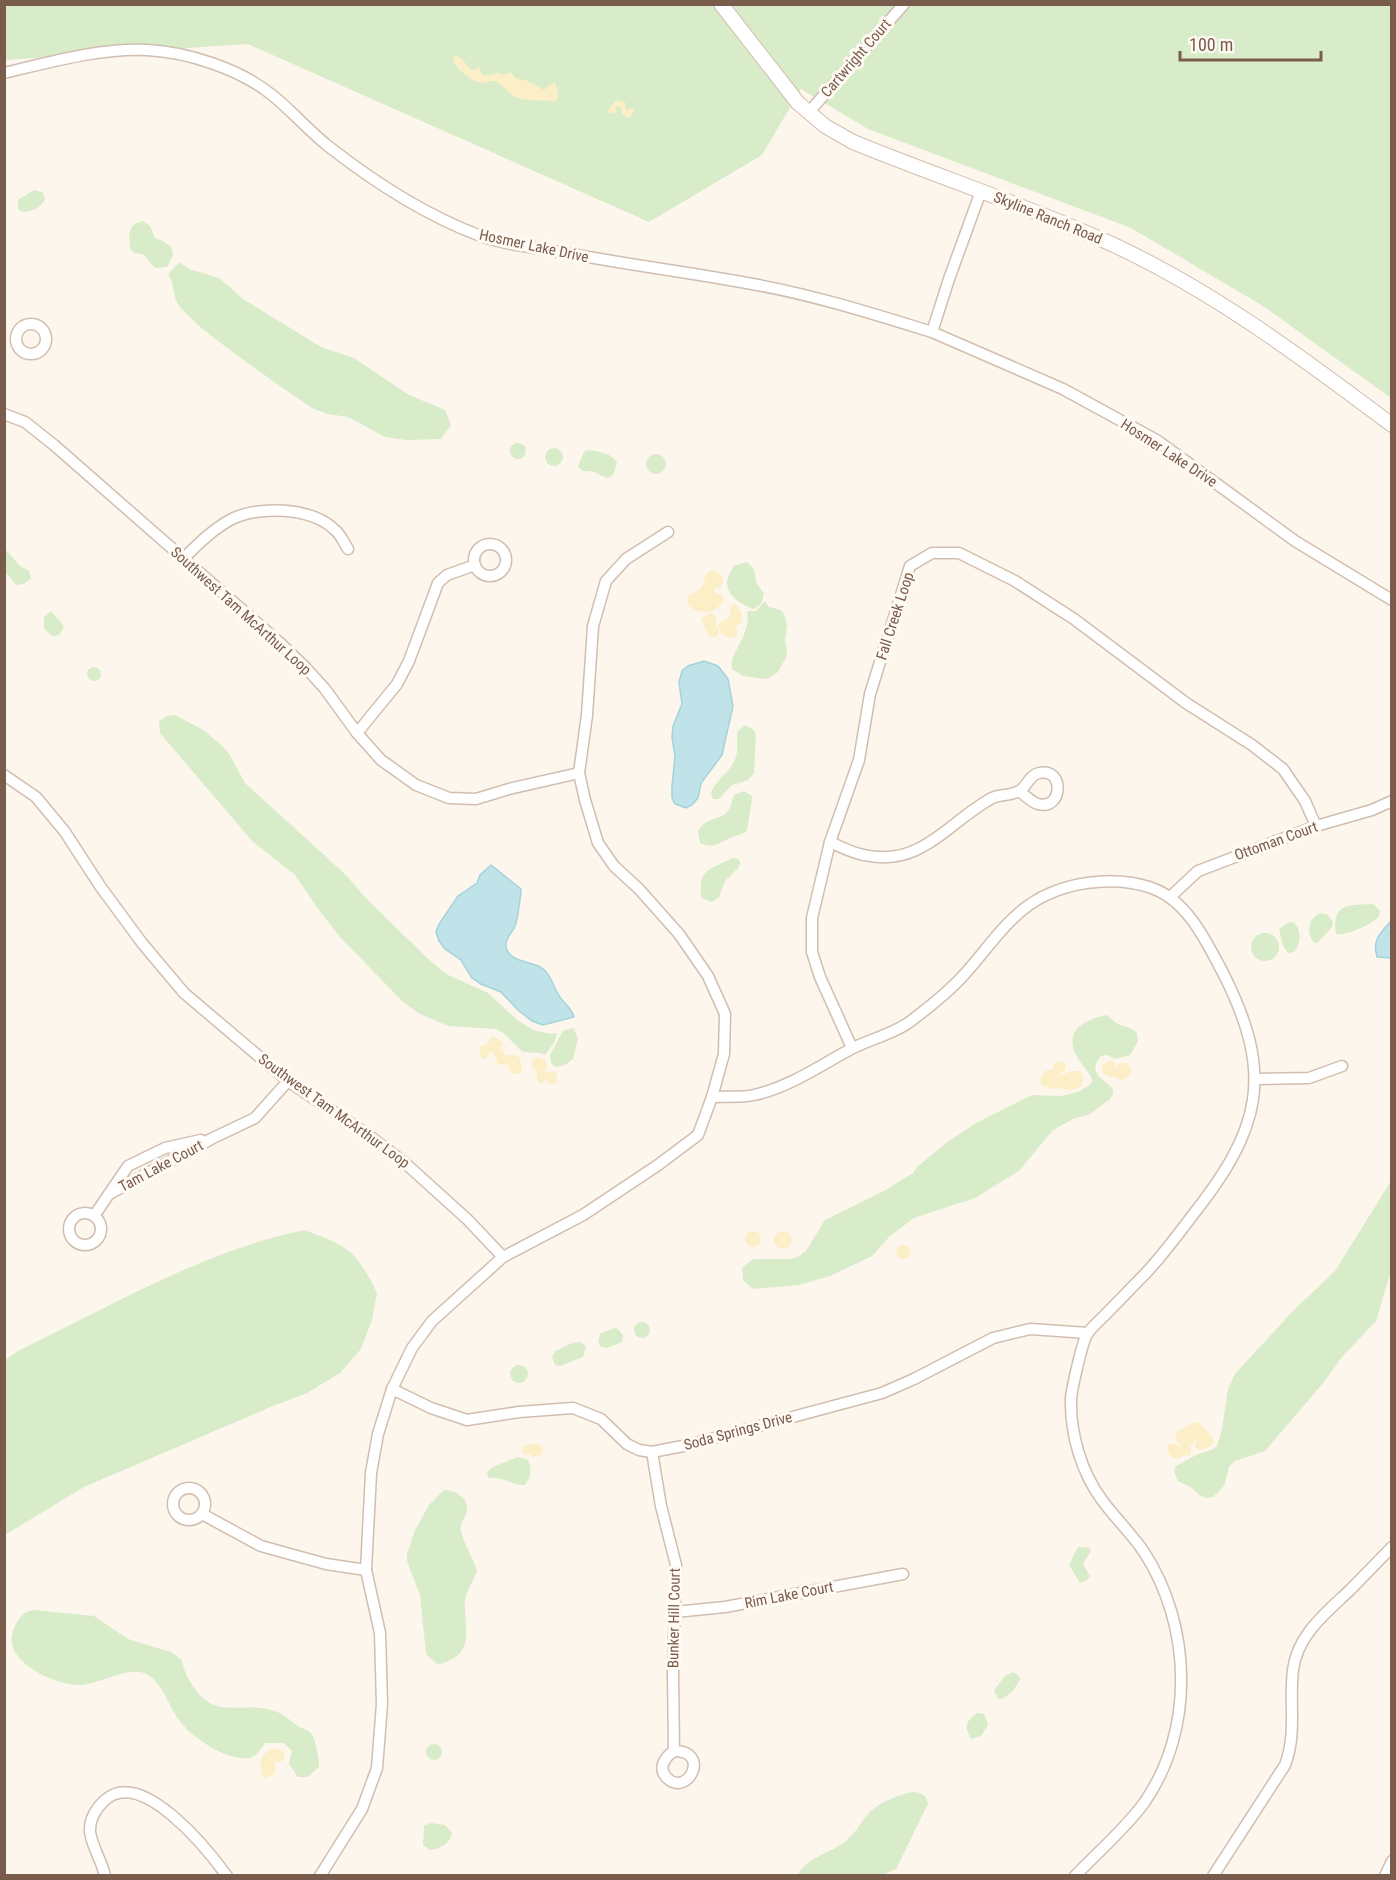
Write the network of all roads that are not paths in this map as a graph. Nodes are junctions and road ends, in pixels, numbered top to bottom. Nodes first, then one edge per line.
1 (721, 4) edge
2 (904, 4) edge
3 (4, 73) edge
4 (808, 112) junction
5 (981, 191) junction
6 (932, 333) junction
7 (4, 414) edge
8 (1392, 425) edge
9 (668, 532) dead end
10 (348, 549) dead end
11 (183, 559) junction
12 (475, 565) dead end
13 (1392, 600) edge
14 (357, 733) junction
15 (579, 774) junction
16 (4, 775) edge
17 (1019, 791) dead end
18 (1392, 801) edge
19 (1316, 826) junction
20 (830, 842) junction
21 (1170, 897) junction
22 (852, 1048) junction
23 (1342, 1066) dead end
24 (1256, 1079) junction
25 (288, 1081) junction
26 (712, 1097) junction
27 (94, 1216) dead end
28 (503, 1257) junction
29 (1088, 1333) junction
30 (392, 1389) junction
31 (652, 1452) junction
32 (202, 1514) dead end
33 (1392, 1547) edge
34 (366, 1570) junction
35 (903, 1574) dead end
36 (675, 1612) junction
37 (674, 1751) dead end
38 (1392, 1861) edge
39 (105, 1875) edge
40 (227, 1875) edge
41 (320, 1875) edge
42 (1075, 1875) edge
43 (1213, 1875) edge
44 (1385, 1875) edge

1 - 4 street, Skyline Ranch Road
2 - 4 street, Cartwright Court
3 - 6 street, Hosmer Lake Drive
4 - 5 street, Skyline Ranch Road
5 - 6 street
5 - 8 street, Skyline Ranch Road
6 - 13 street, Hosmer Lake Drive
7 - 11 street, Southwest Tam McArthur Loop
9 - 15 street
10 - 11 street
11 - 14 street, Southwest Tam McArthur Loop
12 - 14 street
14 - 15 street, Southwest Tam McArthur Loop
15 - 26 street
16 - 25 street, Southwest Tam McArthur Loop
17 - 20 street
18 - 19 street, Ottoman Court
19 - 20 street, Fall Creek Loop
19 - 21 street, Ottoman Court
20 - 22 street, Fall Creek Loop
21 - 22 street
21 - 24 street
22 - 26 street
23 - 24 street
24 - 29 street
25 - 27 street, Tam Lake Court
25 - 28 street, Southwest Tam McArthur Loop
26 - 28 street
28 - 30 street
29 - 31 street, Soda Springs Drive
29 - 42 street
30 - 31 street
30 - 34 street
31 - 36 street, Bunker Hill Court
32 - 34 street
33 - 43 street
34 - 41 street
35 - 36 street, Rim Lake Court
36 - 37 street, Bunker Hill Court
38 - 44 street
39 - 40 street

